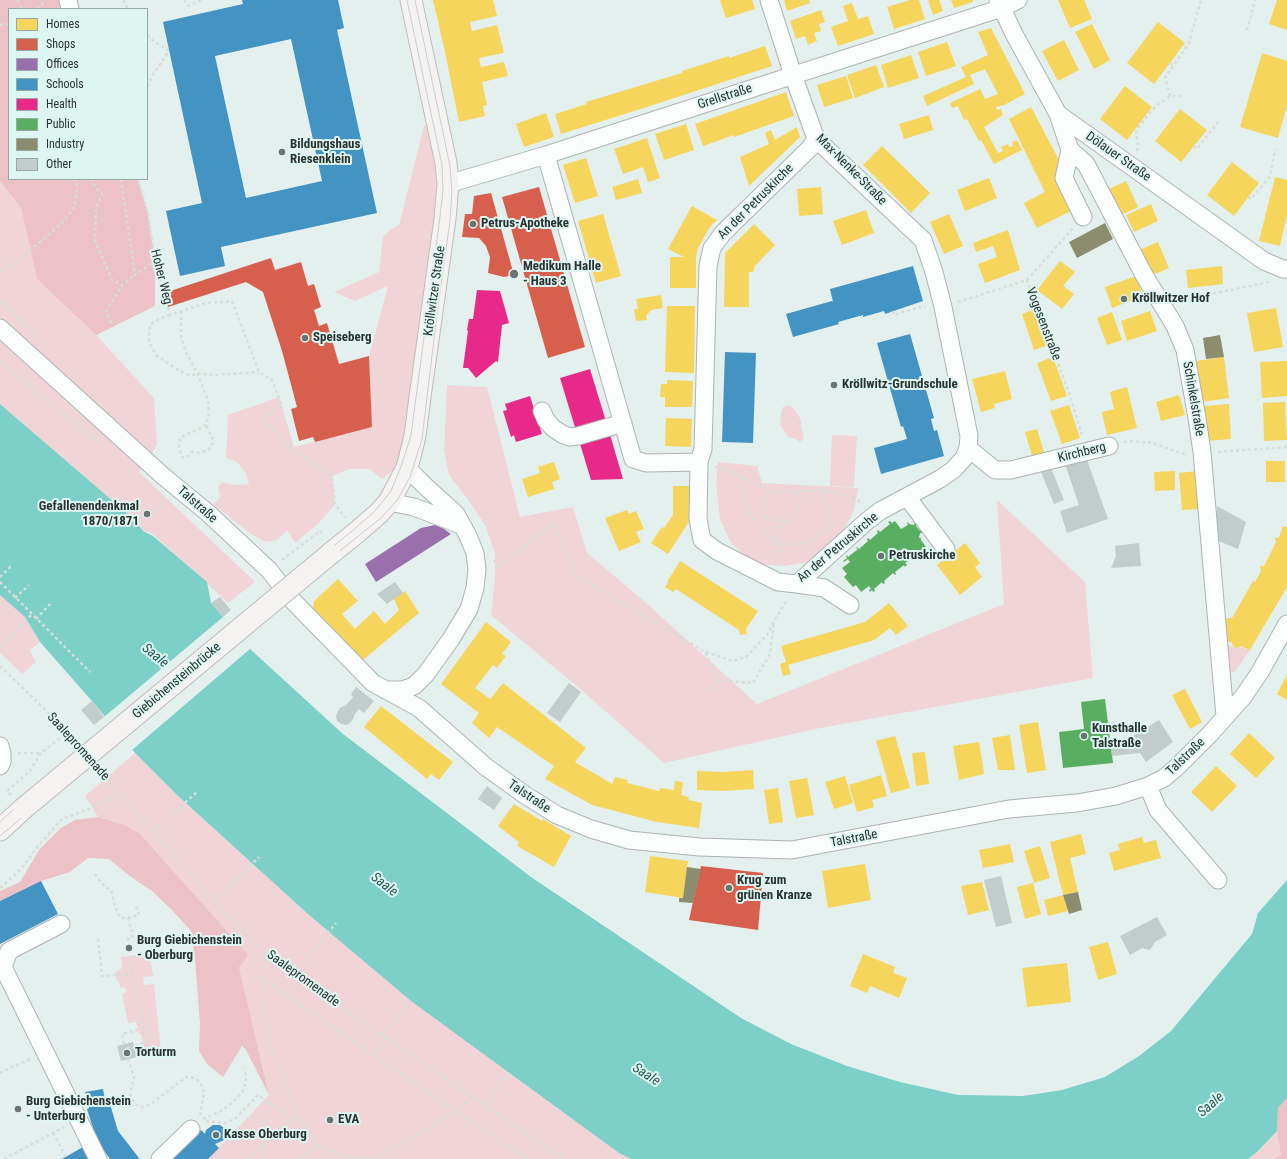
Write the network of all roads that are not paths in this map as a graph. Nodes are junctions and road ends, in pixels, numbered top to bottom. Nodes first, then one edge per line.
1 (411, 0) edge
2 (769, 0) edge
3 (1018, 0) edge
4 (1000, 4) edge
5 (793, 76) junction
6 (1058, 114) junction
7 (816, 139) junction
8 (1070, 150) junction
9 (546, 155) junction
10 (448, 184) junction
11 (1083, 218) road end
12 (1287, 270) edge
13 (0, 328) edge
14 (542, 412) dead end
15 (623, 423) junction
16 (1109, 446) road end
17 (968, 448) junction
18 (699, 462) junction
19 (407, 468) junction
20 (907, 497) junction
21 (389, 502) junction
22 (461, 525) junction
23 (946, 549) dead end
24 (333, 552) joint
25 (797, 584) junction
26 (850, 605) dead end
27 (1287, 624) edge
28 (384, 690) junction
29 (1225, 716) junction
30 (1148, 786) junction
31 (0, 830) edge
32 (1218, 880) dead end
33 (61, 924) dead end
34 (2, 968) edge
35 (195, 1125) road end
36 (98, 1159) edge
37 (160, 1159) edge

1 - 10 main road, Kröllwitzer Straße
2 - 5 street, Max-Nenke-Straße
3 - 4 street, Grellstraße
4 - 5 street, Grellstraße
4 - 6 street, Dölauer Straße
5 - 7 street, Max-Nenke-Straße
5 - 9 street, Grellstraße
6 - 8 street
6 - 12 street, Dölauer Straße
7 - 17 street, Max-Nenke-Straße
7 - 18 street, An der Petruskirche
8 - 11 street
8 - 29 street, Schinkelstraße
9 - 10 street, Grellstraße
9 - 15 street
10 - 19 main road, Kröllwitzer Straße
13 - 28 street, Talstraße
14 - 15 street
15 - 18 street
16 - 17 street, Kirchberg
17 - 20 street, An der Petruskirche
18 - 25 street, An der Petruskirche
19 - 21 main road, Kröllwitzer Straße
19 - 22 street
20 - 23 street
20 - 25 street, An der Petruskirche
21 - 22 street
21 - 24 main road, Kröllwitzer Straße
22 - 28 street
24 - 31 main road, Giebichensteinbrücke, bridge
25 - 26 street
27 - 29 street, Talstraße
28 - 30 street, Talstraße
29 - 30 street, Talstraße
30 - 32 street
33 - 34 street
34 - 36 street
35 - 37 street

